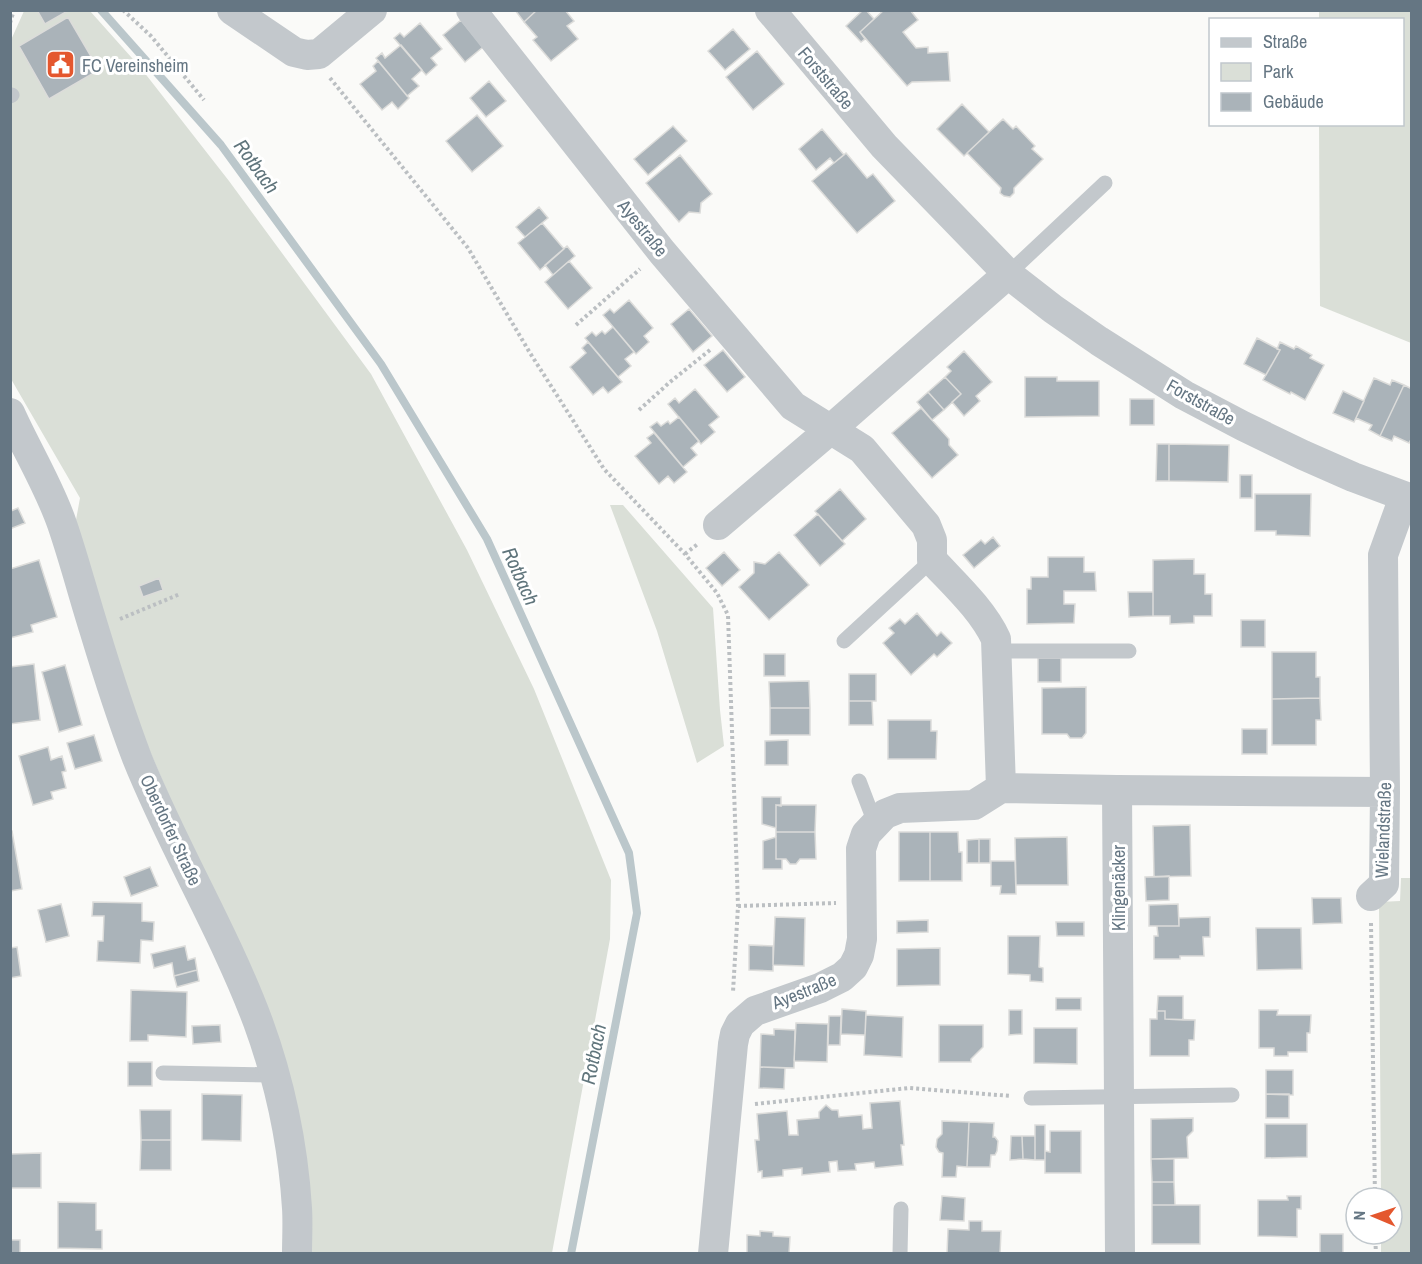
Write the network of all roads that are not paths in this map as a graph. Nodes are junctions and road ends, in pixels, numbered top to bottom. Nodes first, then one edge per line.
1 (232, 10) edge
2 (372, 10) edge
3 (471, 10) edge
4 (770, 10) edge
5 (1105, 183) dead end
6 (1008, 274) junction
7 (10, 413) edge
8 (831, 429) junction
9 (1408, 498) edge
10 (708, 534) road end
11 (933, 560) junction
12 (844, 641) dead end
13 (998, 651) junction
14 (1129, 651) dead end
15 (859, 781) dead end
16 (1001, 788) junction
17 (1117, 790) junction
18 (1385, 792) junction
19 (875, 823) junction
20 (1371, 896) road end
21 (163, 1073) dead end
22 (275, 1075) junction
23 (1232, 1095) dead end
24 (1031, 1098) road end
25 (1119, 1098) junction
26 (901, 1209) dead end
27 (297, 1254) edge
28 (713, 1254) edge
29 (900, 1254) edge
30 (1120, 1254) edge

1 - 2 street
3 - 8 street, Ayestraße
4 - 6 street, Forststraße
5 - 6 lane
6 - 8 street
6 - 9 street, Forststraße
7 - 22 street, Oberdorfer Straße
8 - 10 street
8 - 11 street, Ayestraße
9 - 18 street, Wielandstraße
11 - 12 lane
11 - 13 street
13 - 14 lane
13 - 16 street
15 - 19 lane
16 - 17 street
16 - 19 street
17 - 18 street
17 - 25 street, Klingenäcker
18 - 20 street, Wielandstraße
19 - 28 street, Ayestraße
21 - 22 lane
22 - 27 street, Oberdorfer Straße
23 - 25 lane
24 - 25 lane
25 - 30 street, Klingenäcker
26 - 29 lane

